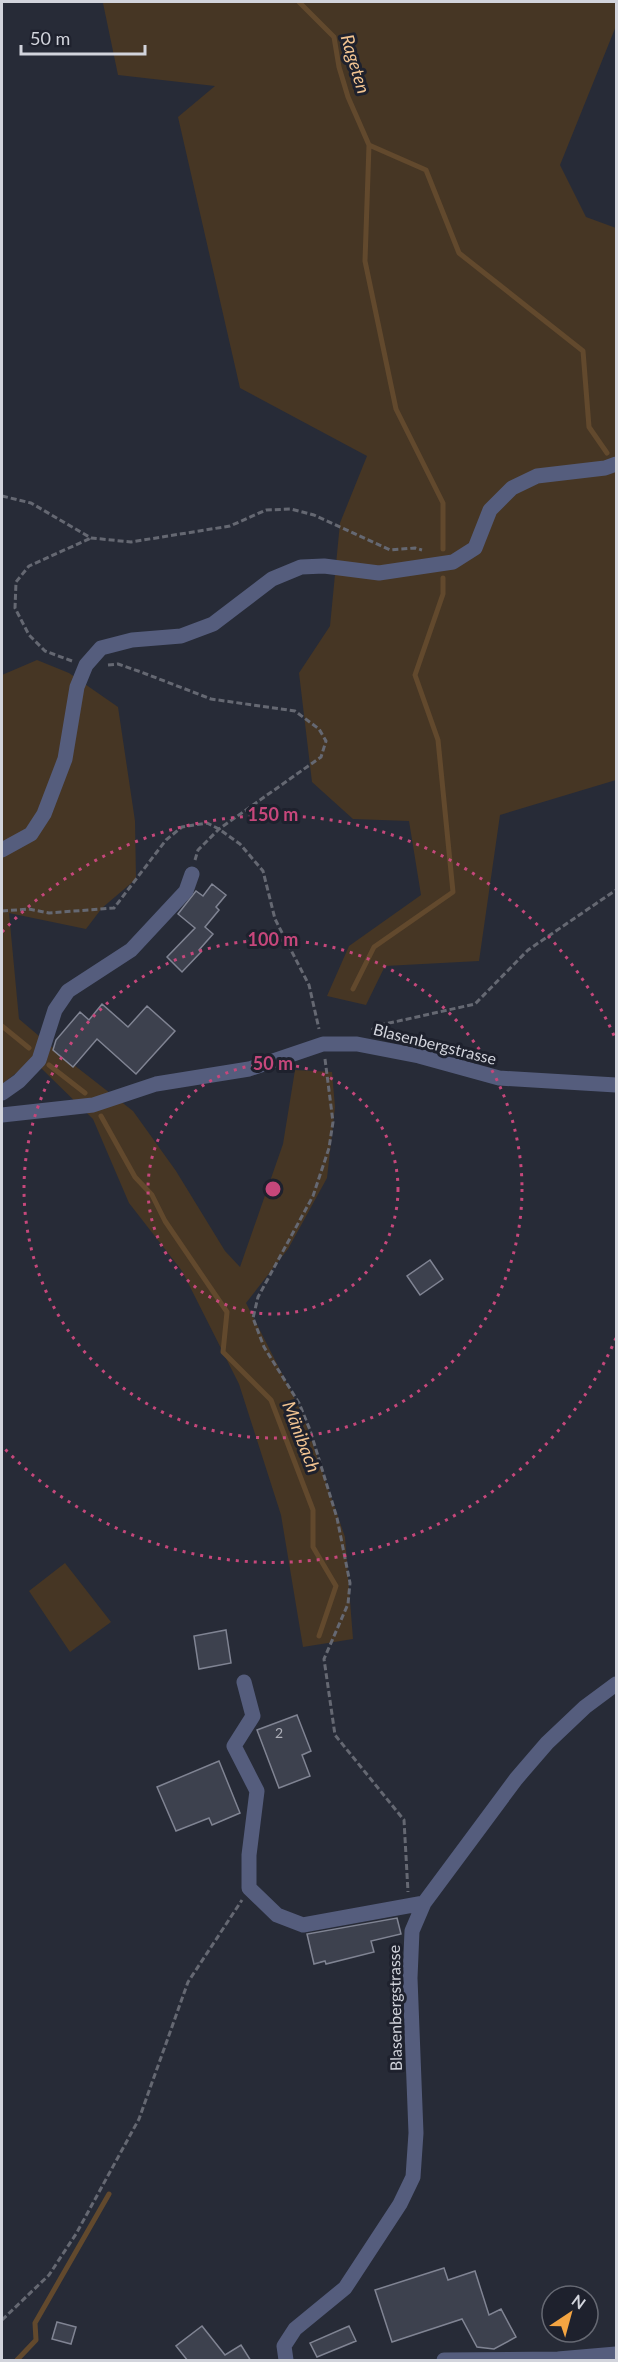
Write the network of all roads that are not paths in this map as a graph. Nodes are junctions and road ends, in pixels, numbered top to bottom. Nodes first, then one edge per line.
1 (616, 464) edge
2 (2, 850) edge
3 (192, 874) road end
4 (616, 1085) edge
5 (2, 1094) edge
6 (2, 1115) edge
7 (244, 1682) dead end
8 (616, 1684) edge
9 (416, 1905) junction
10 (616, 2354) edge
11 (286, 2361) edge
12 (444, 2361) edge

1 - 2 street
3 - 5 street
4 - 6 street, Blasenbergstrasse
7 - 9 street
8 - 9 street, Blasenbergstrasse
9 - 11 street, Blasenbergstrasse
10 - 12 street

